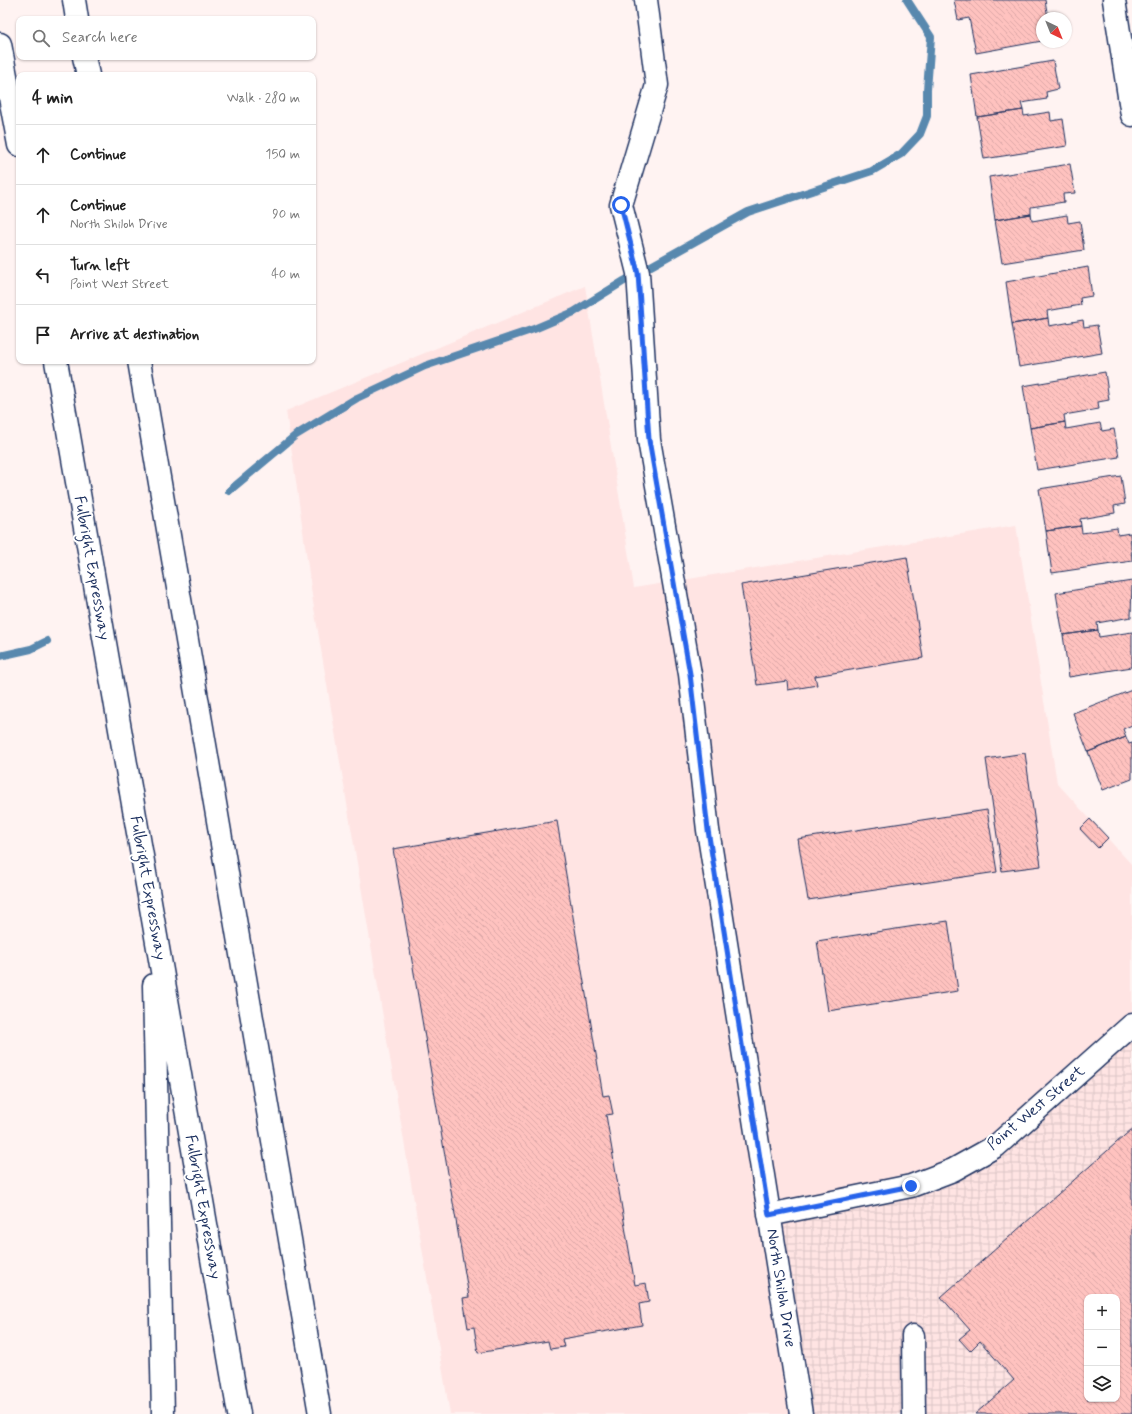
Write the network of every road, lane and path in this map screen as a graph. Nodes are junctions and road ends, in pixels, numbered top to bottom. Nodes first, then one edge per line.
1 (74, 0) edge
2 (646, 0) edge
3 (1114, 0) edge
4 (77, 16) edge
5 (0, 44) edge
6 (85, 60) edge
7 (87, 72) edge
8 (1132, 115) edge
9 (16, 129) edge
10 (57, 364) edge
11 (140, 364) edge
12 (152, 914) junction
13 (1132, 1025) edge
14 (769, 1215) junction
15 (913, 1336) dead end
16 (163, 1414) edge
17 (239, 1414) edge
18 (320, 1414) edge
19 (801, 1414) edge
20 (914, 1414) edge

1 - 4 main road
2 - 14 main road, North Shiloh Drive
3 - 8 main road
5 - 9 main road
6 - 7 main road
10 - 12 main road, Fulbright Expressway
11 - 18 main road
12 - 16 main road
12 - 17 main road, Fulbright Expressway
13 - 14 main road, Point West Street
14 - 19 main road, North Shiloh Drive
15 - 20 main road

